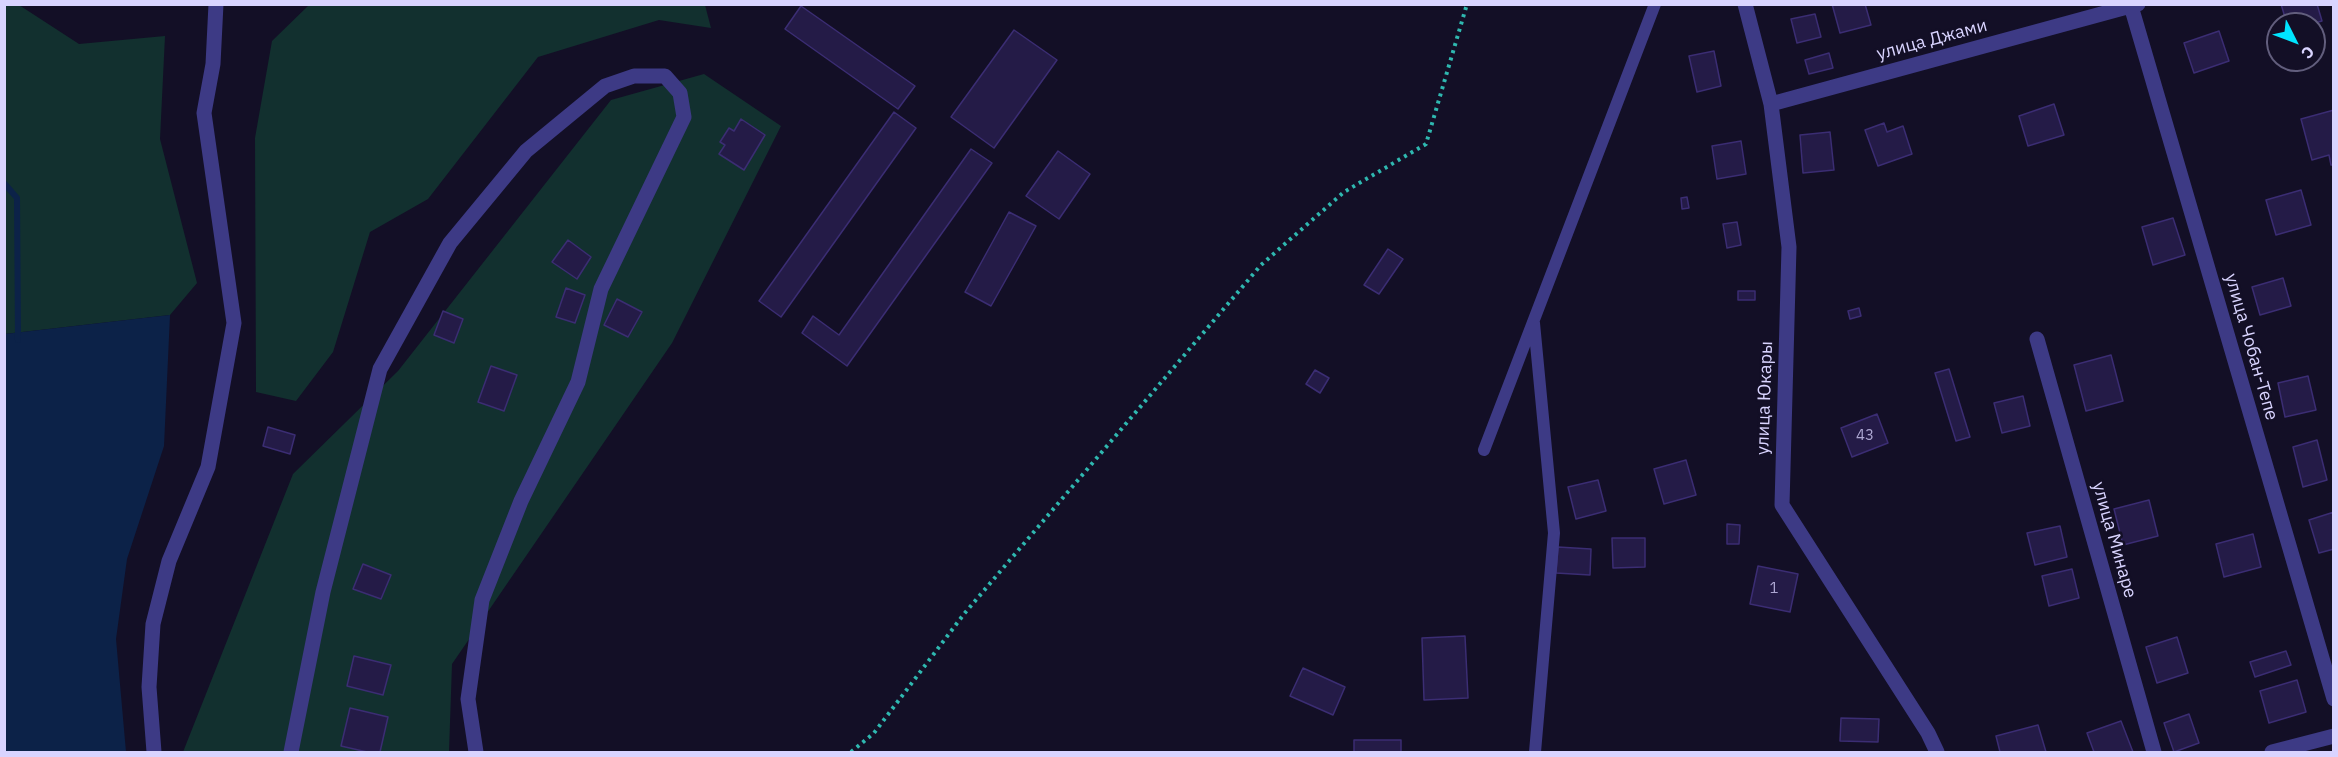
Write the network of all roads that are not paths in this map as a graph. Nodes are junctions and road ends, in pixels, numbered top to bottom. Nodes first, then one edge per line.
1 (216, 4) edge
2 (1655, 4) edge
3 (1745, 4) edge
4 (2135, 5) edge
5 (1771, 104) junction
6 (1534, 319) junction
7 (2037, 339) dead end
8 (1484, 450) dead end
9 (2334, 699) edge
10 (2334, 736) edge
11 (154, 753) edge
12 (291, 753) edge
13 (476, 753) edge
14 (1535, 753) edge
15 (1937, 753) edge
16 (2154, 753) edge
17 (2272, 753) edge

1 - 11 street
2 - 6 lane
3 - 5 street, улица Юкары
4 - 5 street, улица Джами
4 - 9 street, улица Чобан-Тепе
5 - 15 street, улица Юкары
6 - 8 lane
6 - 14 lane
7 - 16 street, улица Минаре
10 - 17 street
12 - 13 street

